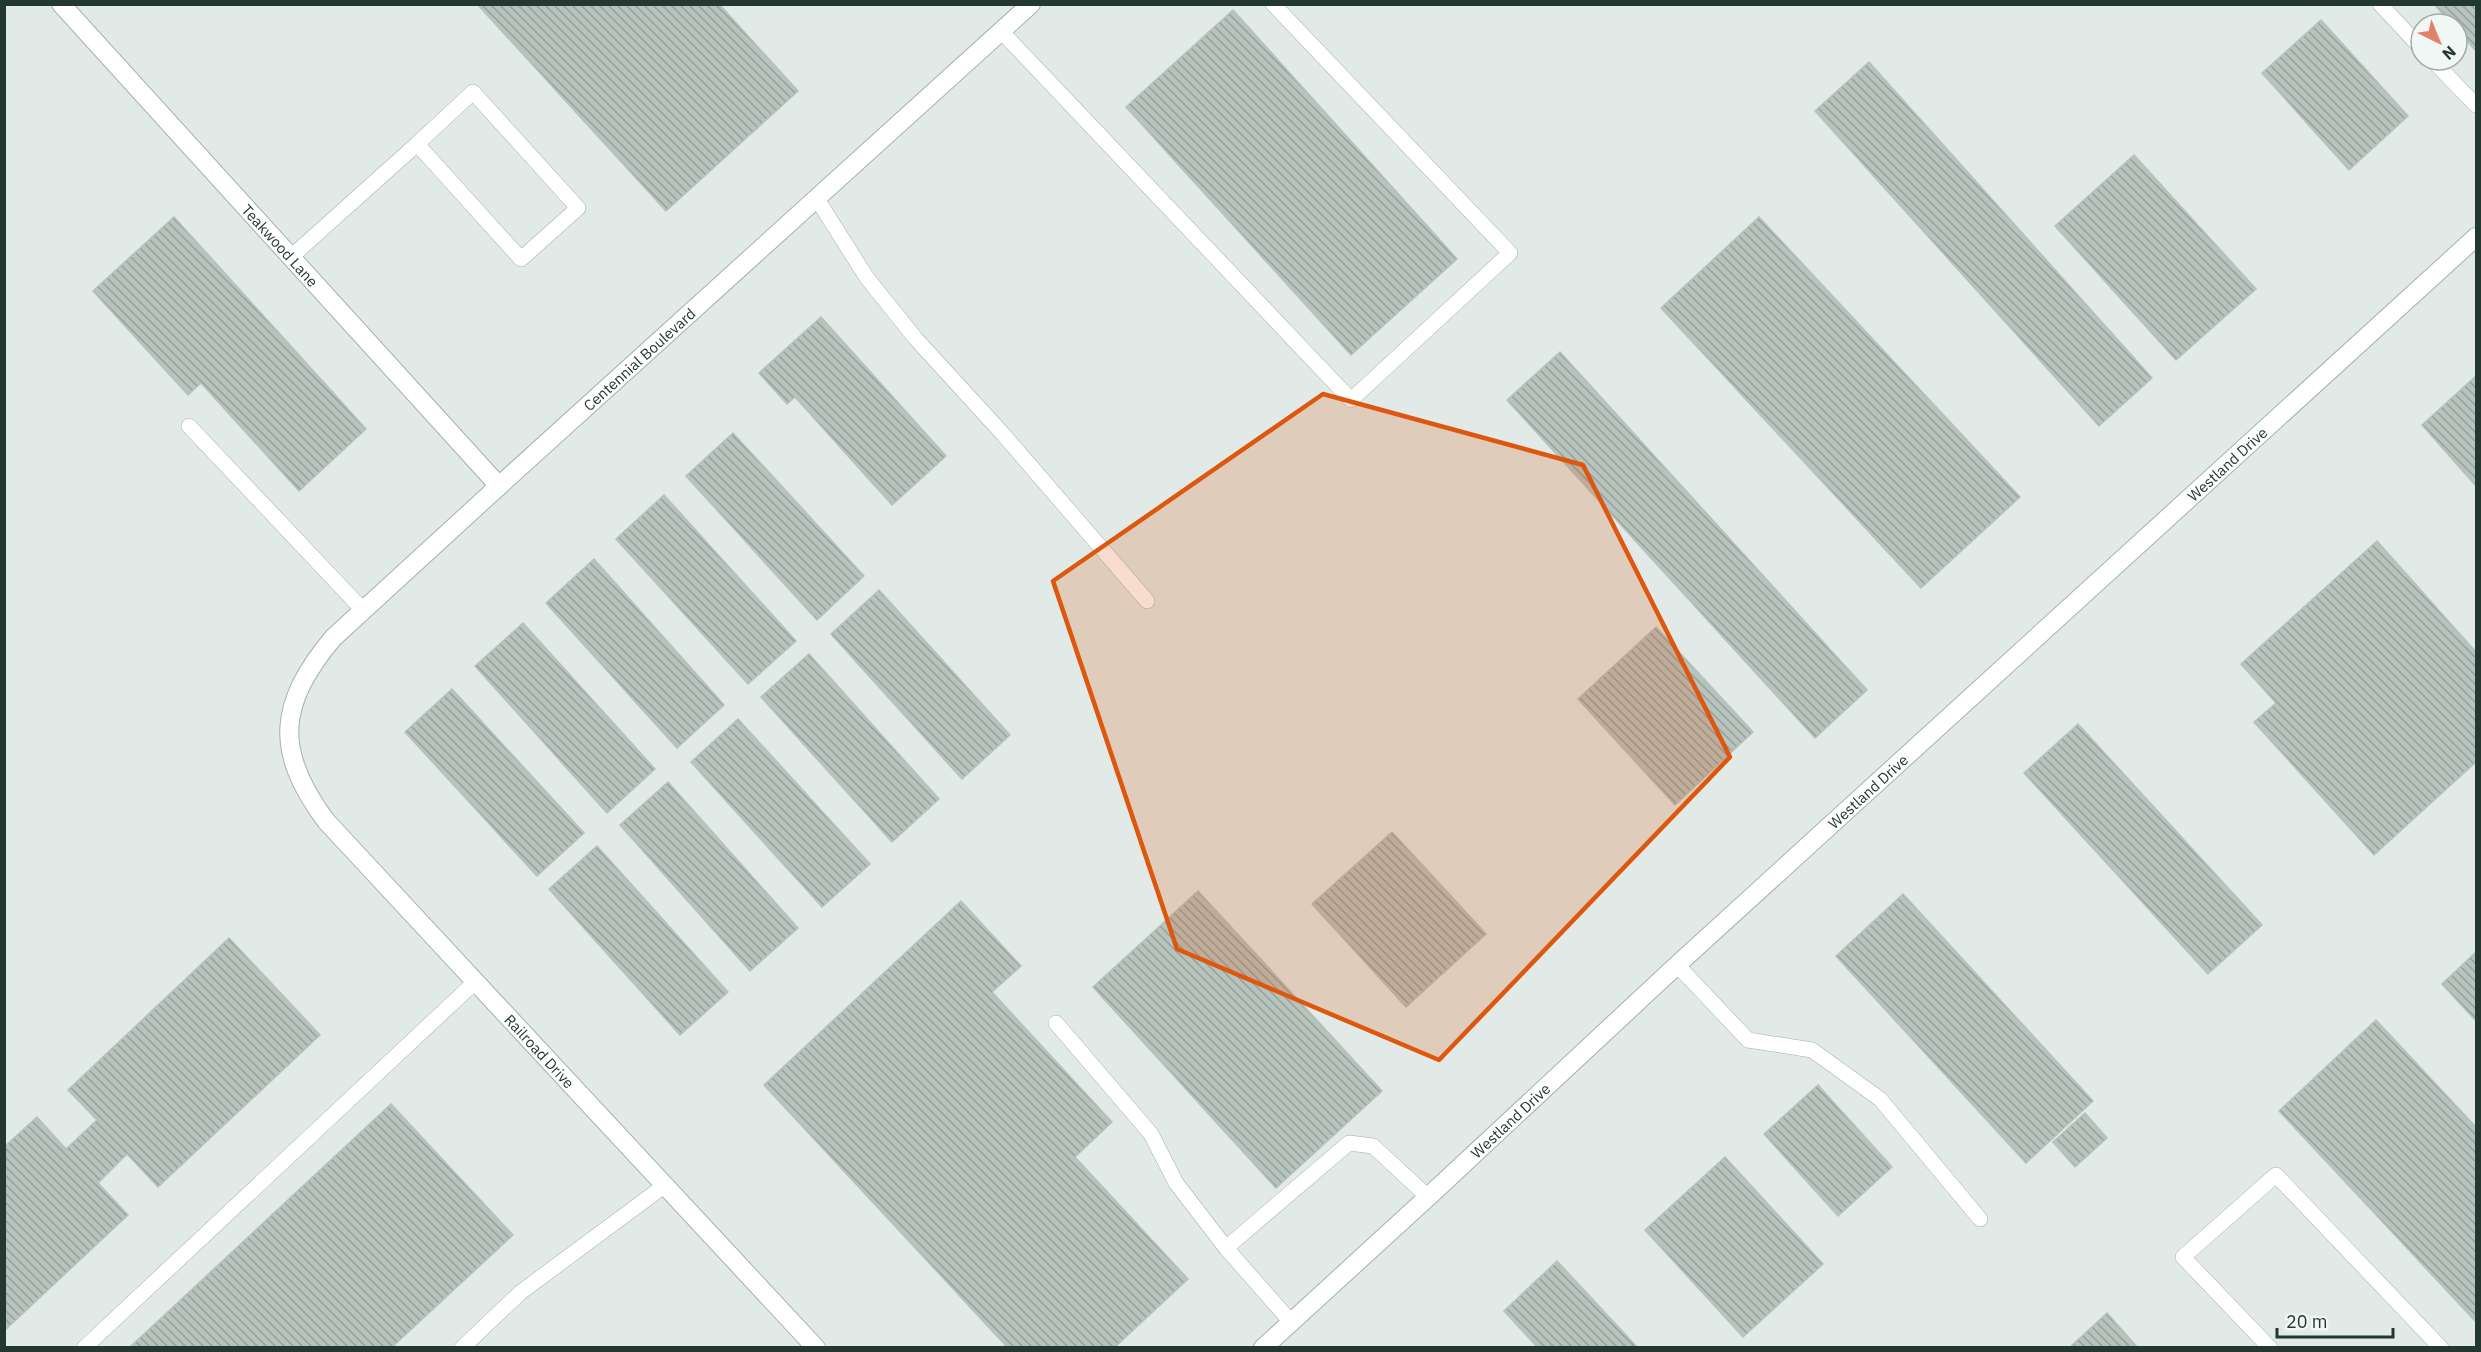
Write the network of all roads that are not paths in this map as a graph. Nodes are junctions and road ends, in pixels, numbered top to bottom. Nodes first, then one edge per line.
1 (62, 4) edge
2 (1031, 4) edge
3 (1273, 4) edge
4 (2380, 4) edge
5 (1001, 31) junction
6 (2409, 35) edge
7 (2444, 72) edge
8 (2476, 105) edge
9 (417, 144) junction
10 (817, 199) junction
11 (2476, 237) edge
12 (291, 257) junction
13 (189, 426) dead end
14 (499, 486) junction
15 (1147, 601) dead end
16 (363, 610) junction
17 (288, 739) joint
18 (1677, 965) junction
19 (476, 982) junction
20 (1056, 1023) dead end
21 (664, 1186) junction
22 (1428, 1197) junction
23 (1980, 1219) dead end
24 (1226, 1248) junction
25 (1291, 1322) junction
26 (84, 1347) edge
27 (462, 1347) edge
28 (816, 1347) edge
29 (1263, 1347) edge
30 (2270, 1347) edge
31 (2440, 1347) edge

1 - 12 street, Teakwood Lane
2 - 5 street, Centennial Boulevard
3 - 5 lane
4 - 6 lane
5 - 10 street, Centennial Boulevard
7 - 8 lane
9 - 9 lane
9 - 12 lane
10 - 14 street, Centennial Boulevard
10 - 15 lane
11 - 18 street, Westland Drive
12 - 14 street, Teakwood Lane
13 - 16 lane
14 - 16 street, Centennial Boulevard
16 - 17 street, Centennial Boulevard
17 - 19 street, Railroad Drive
18 - 22 street, Westland Drive
18 - 23 lane
19 - 21 street, Railroad Drive
19 - 26 lane
20 - 24 lane
21 - 27 lane
21 - 28 street, Railroad Drive
22 - 24 lane
22 - 25 street, Westland Drive
24 - 25 lane
25 - 29 street, Westland Drive
30 - 31 lane

